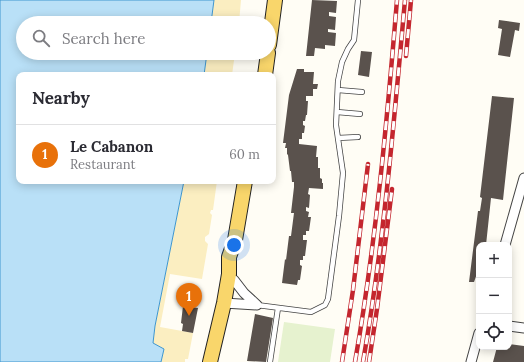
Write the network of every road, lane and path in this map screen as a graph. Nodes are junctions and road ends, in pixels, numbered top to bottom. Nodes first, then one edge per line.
1 (268, 0) edge
2 (275, 0) edge
3 (358, 0) edge
4 (267, 16) edge
5 (273, 16) edge
6 (261, 60) edge
7 (267, 60) edge
8 (259, 72) edge
9 (265, 72) edge
10 (338, 90) junction
11 (362, 92) dead end
12 (337, 112) junction
13 (360, 114) dead end
14 (358, 137) dead end
15 (338, 138) junction
16 (524, 178) edge
17 (244, 184) edge
18 (250, 184) edge
19 (506, 242) edge
20 (234, 280) junction
21 (227, 303) junction
22 (257, 305) junction
23 (278, 308) junction
24 (512, 326) edge
25 (524, 328) edge
26 (476, 344) edge
27 (210, 362) edge
28 (215, 362) edge
29 (270, 362) edge
30 (471, 362) edge

1 - 4 main road
2 - 5 main road
3 - 10 lane
6 - 8 main road
7 - 9 main road
10 - 11 lane
10 - 12 lane
12 - 13 lane
12 - 15 lane
14 - 15 lane
15 - 23 lane
16 - 19 street
17 - 21 main road
18 - 20 main road
20 - 21 main road
20 - 22 street
21 - 22 street
21 - 27 main road
21 - 28 main road
22 - 23 lane
23 - 29 lane
24 - 25 street
26 - 30 street

